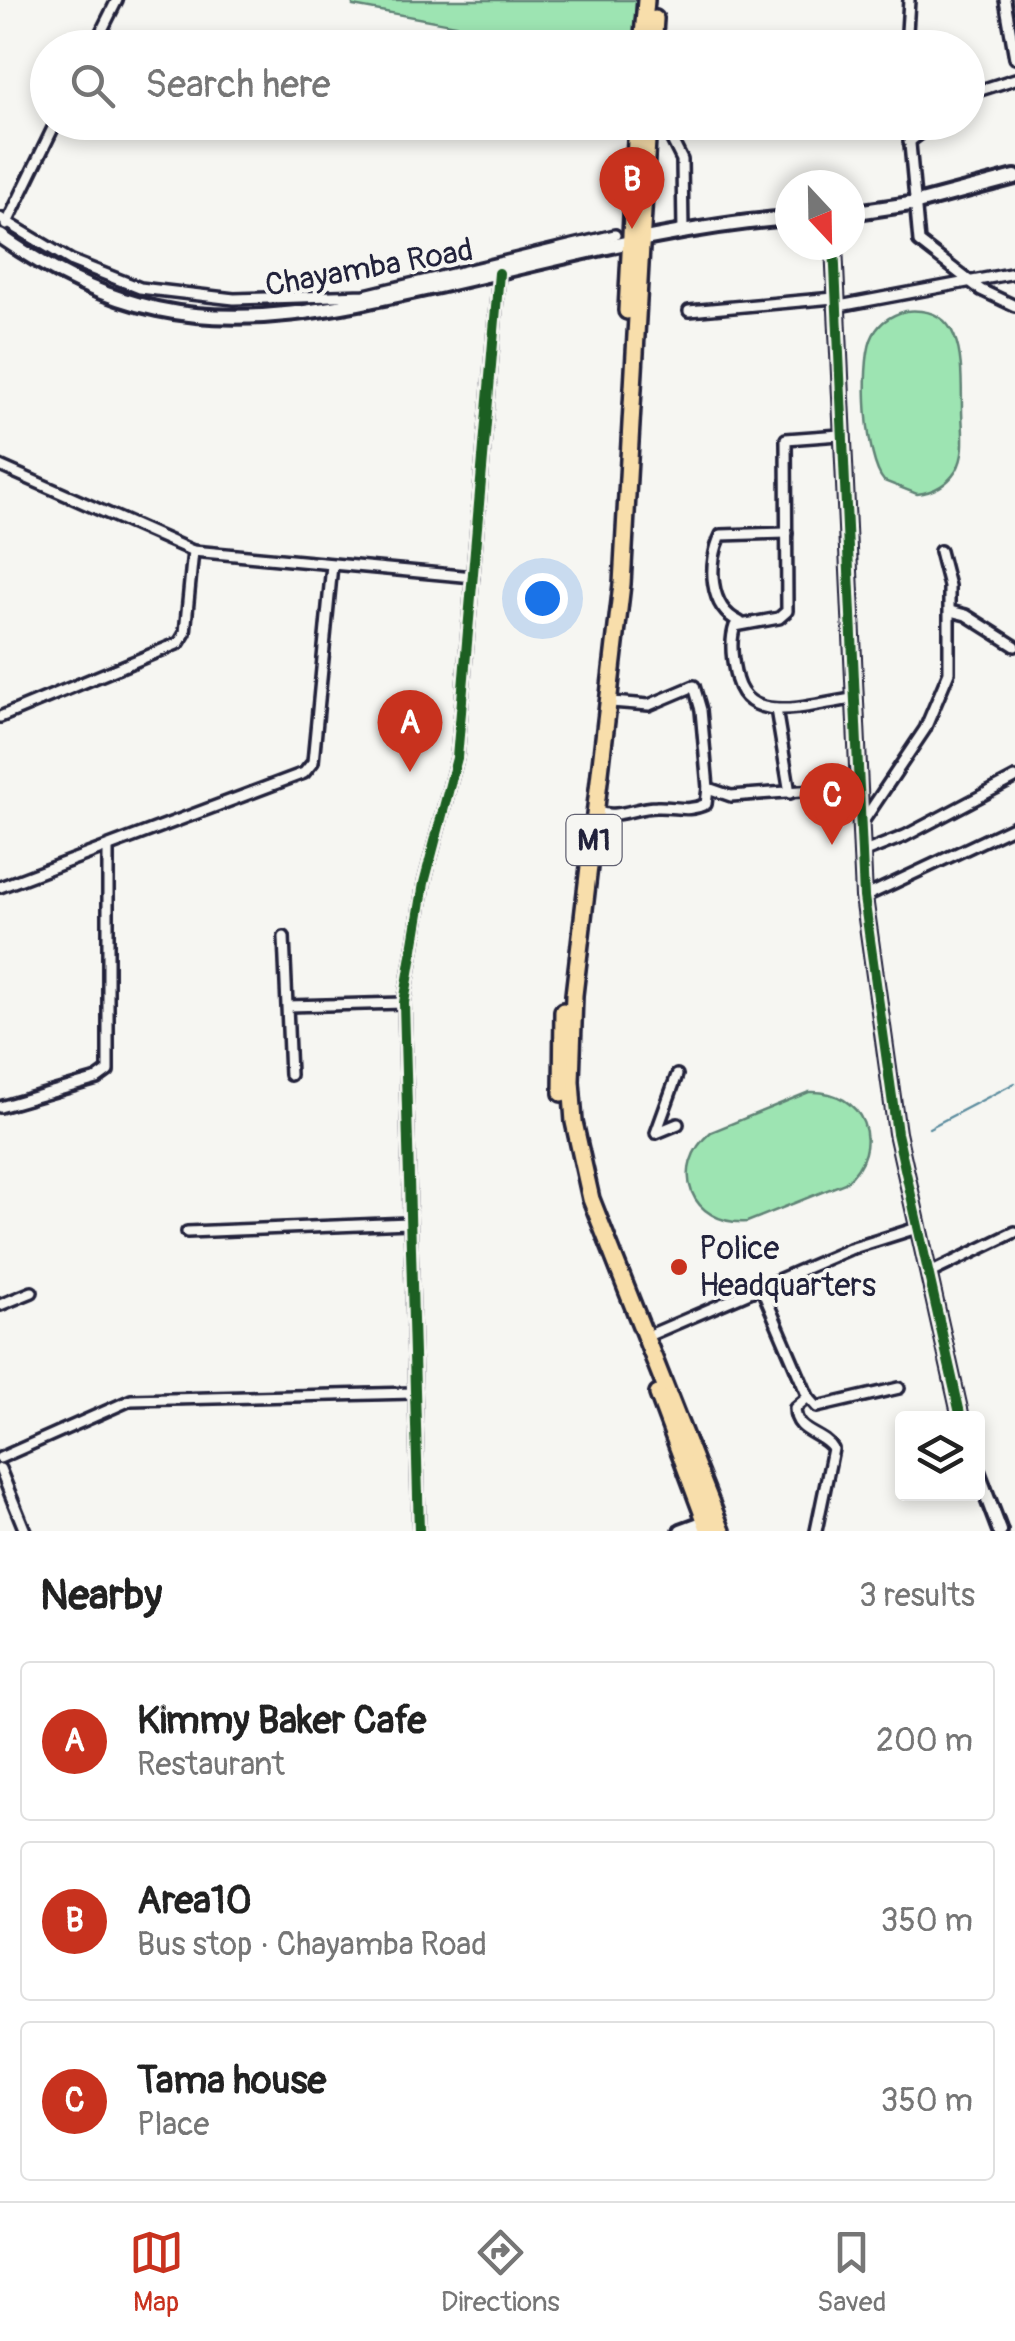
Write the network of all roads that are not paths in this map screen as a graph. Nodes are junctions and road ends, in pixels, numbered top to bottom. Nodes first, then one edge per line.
1 (117, 0) edge
2 (646, 0) edge
3 (656, 0) edge
4 (909, 0) edge
5 (1004, 0) edge
6 (103, 30) edge
7 (644, 30) edge
8 (654, 30) edge
9 (907, 30) edge
10 (1015, 58) edge
11 (1015, 78) edge
12 (985, 88) edge
13 (46, 140) edge
14 (636, 140) edge
15 (646, 140) edge
16 (672, 140) edge
17 (912, 140) edge
18 (909, 142) joint
19 (1015, 177) edge
20 (918, 204) junction
21 (865, 211) edge
22 (4, 220) edge
23 (775, 220) edge
24 (683, 232) junction
25 (615, 235) dead end
26 (0, 236) edge
27 (637, 244) junction
28 (832, 260) edge
29 (499, 273) junction
30 (1015, 273) edge
31 (970, 282) junction
32 (834, 303) junction
33 (1015, 306) edge
34 (689, 311) dead end
35 (840, 435) junction
36 (0, 466) edge
37 (787, 534) junction
38 (193, 551) junction
39 (940, 551) dead end
40 (332, 565) junction
41 (473, 577) junction
42 (950, 611) junction
43 (740, 622) junction
44 (1015, 646) edge
45 (853, 699) junction
46 (612, 702) junction
47 (776, 708) junction
48 (0, 717) edge
49 (1015, 778) edge
50 (857, 787) junction
51 (708, 788) junction
52 (790, 793) junction
53 (598, 812) junction
54 (1015, 826) edge
55 (860, 827) junction
56 (108, 848) junction
57 (862, 854) junction
58 (0, 887) edge
59 (864, 896) junction
60 (284, 937) dead end
61 (404, 1003) junction
62 (288, 1006) junction
63 (290, 1075) dead end
64 (677, 1076) dead end
65 (0, 1107) edge
66 (678, 1124) dead end
67 (410, 1223) junction
68 (917, 1228) junction
69 (187, 1232) dead end
70 (1015, 1232) edge
71 (928, 1274) junction
72 (762, 1286) junction
73 (32, 1292) dead end
74 (0, 1305) edge
75 (644, 1337) junction
76 (900, 1388) dead end
77 (413, 1393) junction
78 (808, 1396) junction
79 (959, 1411) edge
80 (0, 1458) edge
81 (0, 1469) edge
82 (985, 1491) edge
83 (713, 1526) edge
84 (25, 1531) edge
85 (419, 1531) edge
86 (680, 1531) edge
87 (816, 1531) edge
88 (1000, 1531) edge

1 - 6 street
2 - 7 highway
3 - 8 highway
4 - 9 street
5 - 10 street
11 - 12 street
13 - 22 street
14 - 27 highway, M1
15 - 27 highway, M1
16 - 24 street
17 - 18 street
18 - 20 street
19 - 20 street
20 - 21 street
20 - 31 street
22 - 25 street
22 - 26 street
23 - 24 street, Chayamba Road
24 - 27 street, Chayamba Road
26 - 29 street, Chayamba Road
27 - 29 street, Chayamba Road
27 - 46 highway, M1
27 - 83 highway, M1
28 - 32 street
29 - 41 street
30 - 31 street
31 - 32 street
31 - 33 street
32 - 34 street
32 - 35 street
35 - 37 street
35 - 45 street
36 - 38 street
37 - 43 street
37 - 43 street
38 - 40 street
38 - 48 street
39 - 42 street
40 - 41 street
40 - 56 street
41 - 61 street
42 - 44 street
42 - 55 street
43 - 47 street
45 - 47 street
45 - 50 street
46 - 51 street
46 - 53 highway, M1
47 - 52 street
49 - 57 street
50 - 52 street
50 - 55 street
51 - 52 street
51 - 53 street
53 - 75 highway, M1
54 - 59 street
55 - 57 street
56 - 58 street
56 - 65 street
57 - 59 street
59 - 68 street
60 - 62 street
61 - 62 street
61 - 67 street
62 - 63 street
64 - 66 street
67 - 69 street
67 - 77 street
68 - 71 street
68 - 72 street
70 - 71 street
71 - 79 street
72 - 75 street
72 - 78 street
73 - 74 street
75 - 83 highway, M1
76 - 78 street
77 - 80 street
77 - 85 street
78 - 87 street
81 - 84 street
82 - 88 street
83 - 86 street

